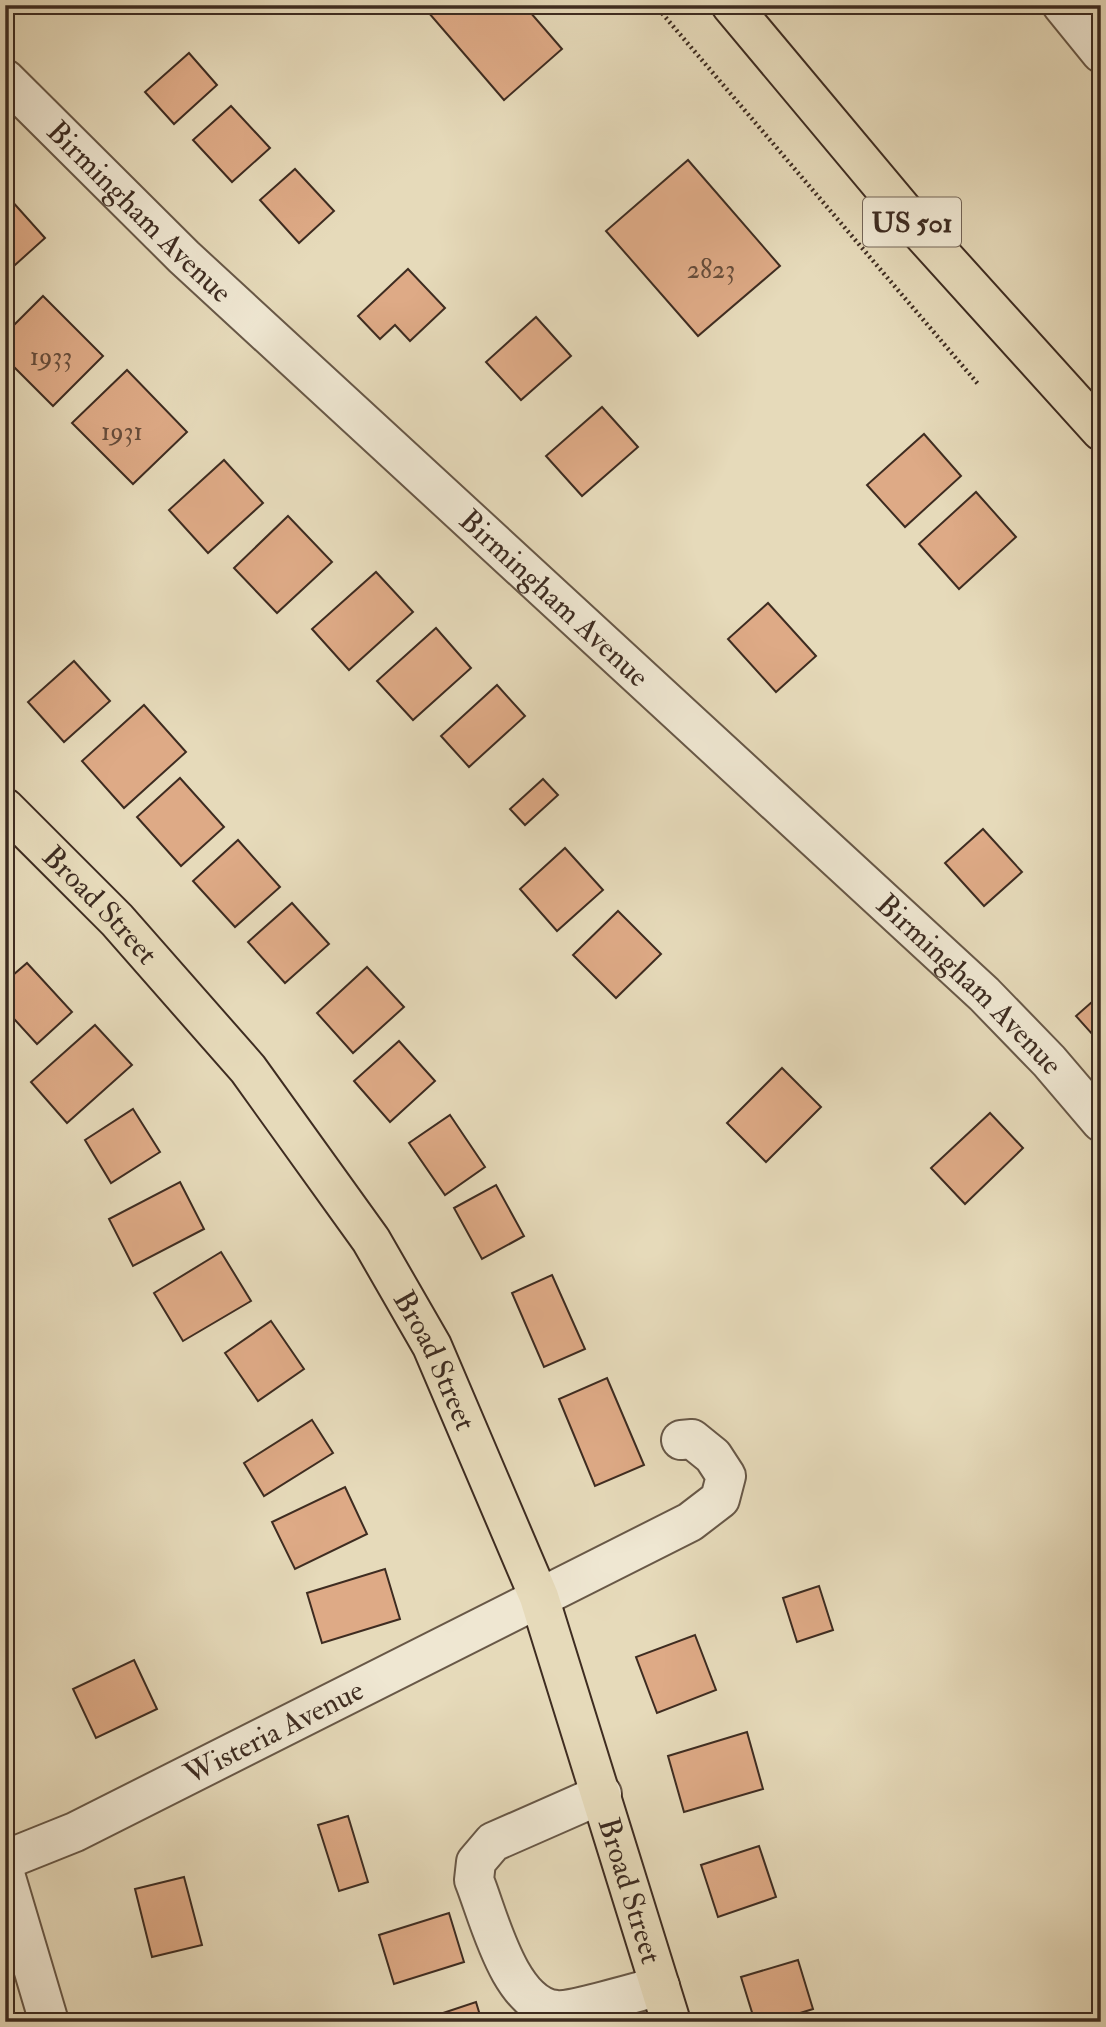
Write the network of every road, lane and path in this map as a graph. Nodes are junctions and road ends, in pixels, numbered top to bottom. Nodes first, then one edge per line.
1 (655, 5) edge
2 (732, 5) edge
3 (1062, 5) edge
4 (1101, 53) edge
5 (5, 79) edge
6 (978, 384) dead end
7 (1101, 431) edge
8 (5, 808) edge
9 (1101, 1122) edge
10 (681, 1440) dead end
11 (539, 1597) junction
12 (602, 1794) junction
13 (5, 1860) edge
14 (5, 1874) edge
15 (660, 1986) junction
16 (49, 2022) edge
17 (671, 2022) edge

1 - 6 path
2 - 7 main road, US 501
3 - 4 street
5 - 9 street, Birmingham Avenue
8 - 11 main road, Broad Street
10 - 11 street, Wisteria Avenue
11 - 12 main road, Broad Street
11 - 13 street, Wisteria Avenue
12 - 15 main road, Broad Street
12 - 15 street
14 - 16 street
15 - 17 main road, Broad Street

